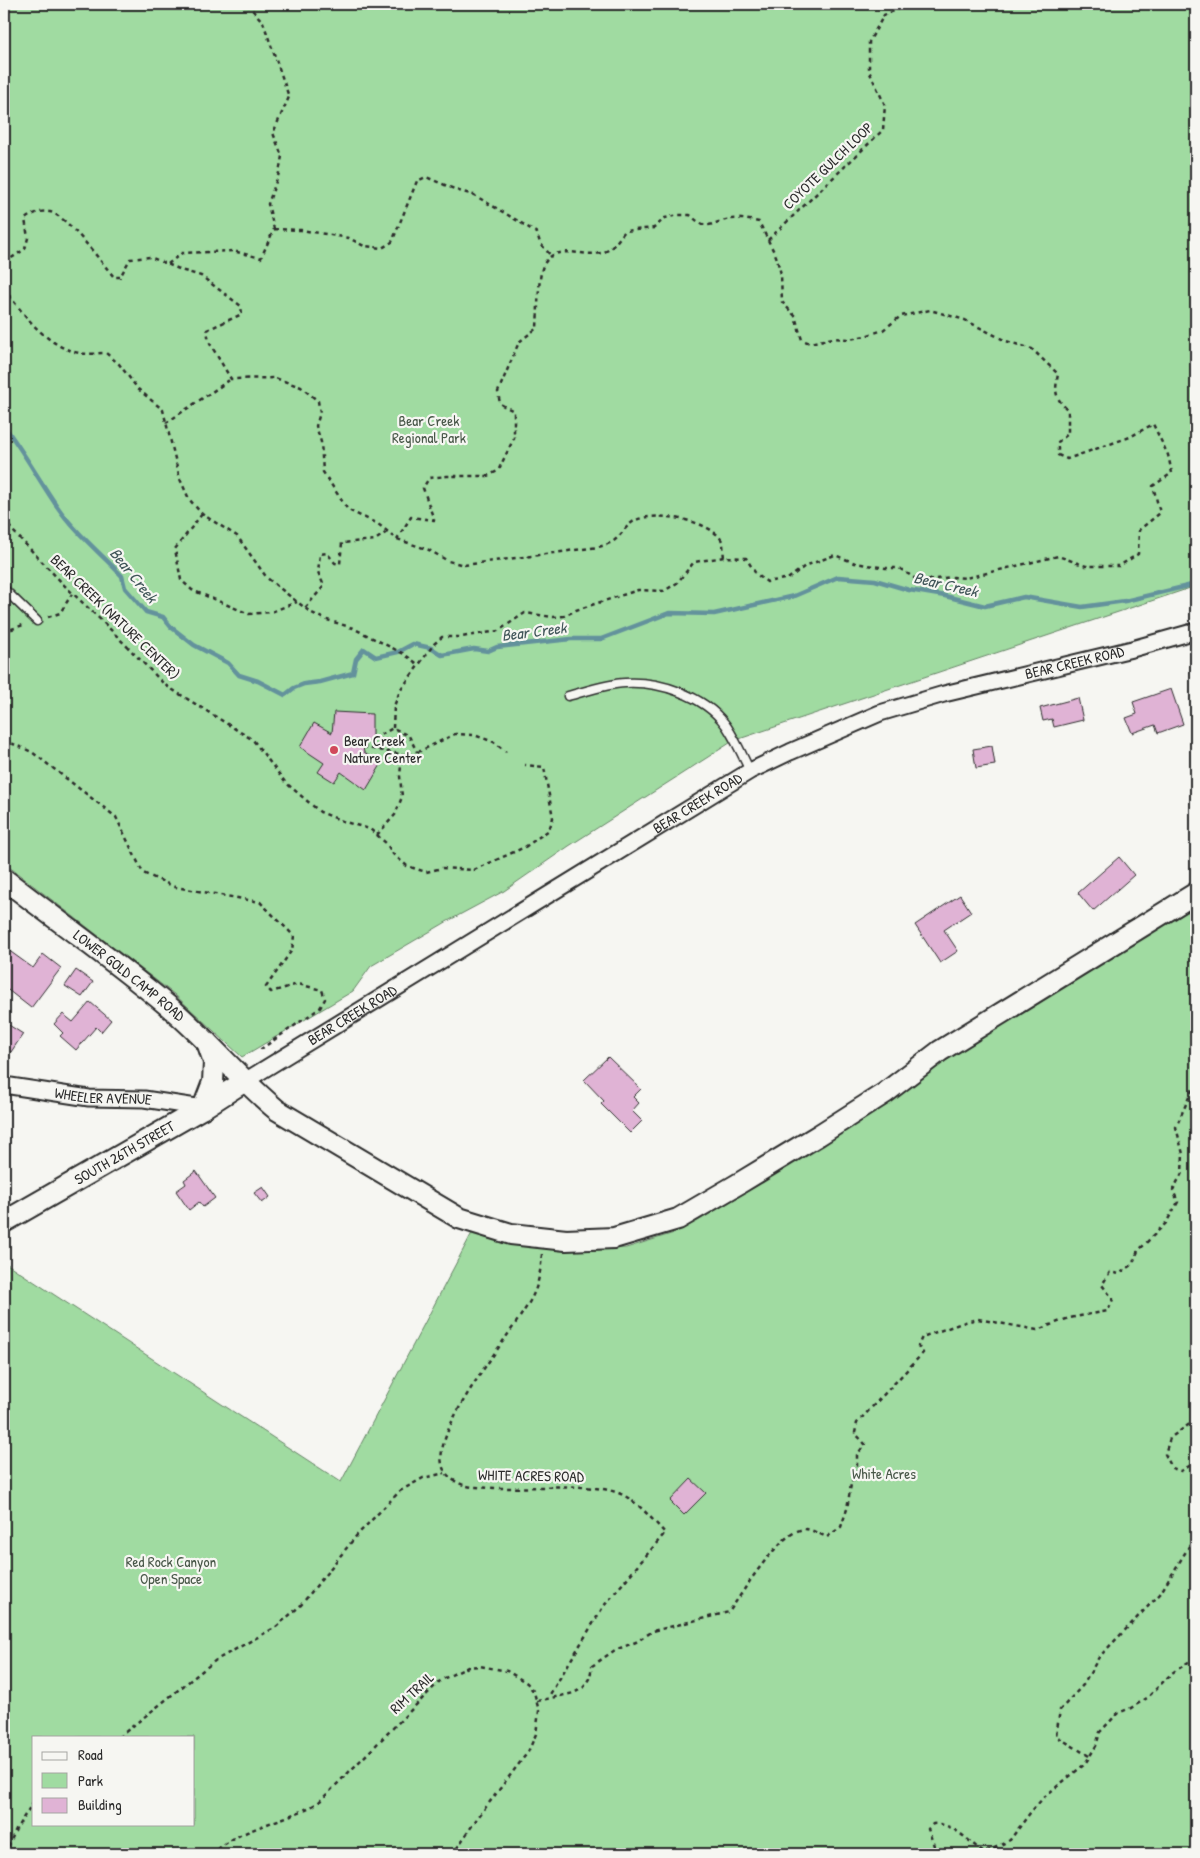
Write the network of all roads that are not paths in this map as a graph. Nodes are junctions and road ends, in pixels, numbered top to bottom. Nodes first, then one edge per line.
1 (4, 589) edge
2 (36, 621) dead end
3 (1196, 632) edge
4 (568, 696) dead end
5 (750, 771) junction
6 (4, 879) edge
7 (1196, 893) edge
8 (207, 1040) junction
9 (251, 1078) junction
10 (4, 1085) edge
11 (203, 1108) junction
12 (4, 1222) edge

1 - 2 lane
3 - 5 street, BEAR CREEK ROAD
4 - 5 lane
5 - 9 street, BEAR CREEK ROAD
6 - 8 street, LOWER GOLD CAMP ROAD
7 - 9 street, LOWER GOLD CAMP ROAD
8 - 9 street, LOWER GOLD CAMP ROAD
8 - 11 street
9 - 11 street, SOUTH 26TH STREET
10 - 11 street, WHEELER AVENUE
11 - 12 street, SOUTH 26TH STREET

